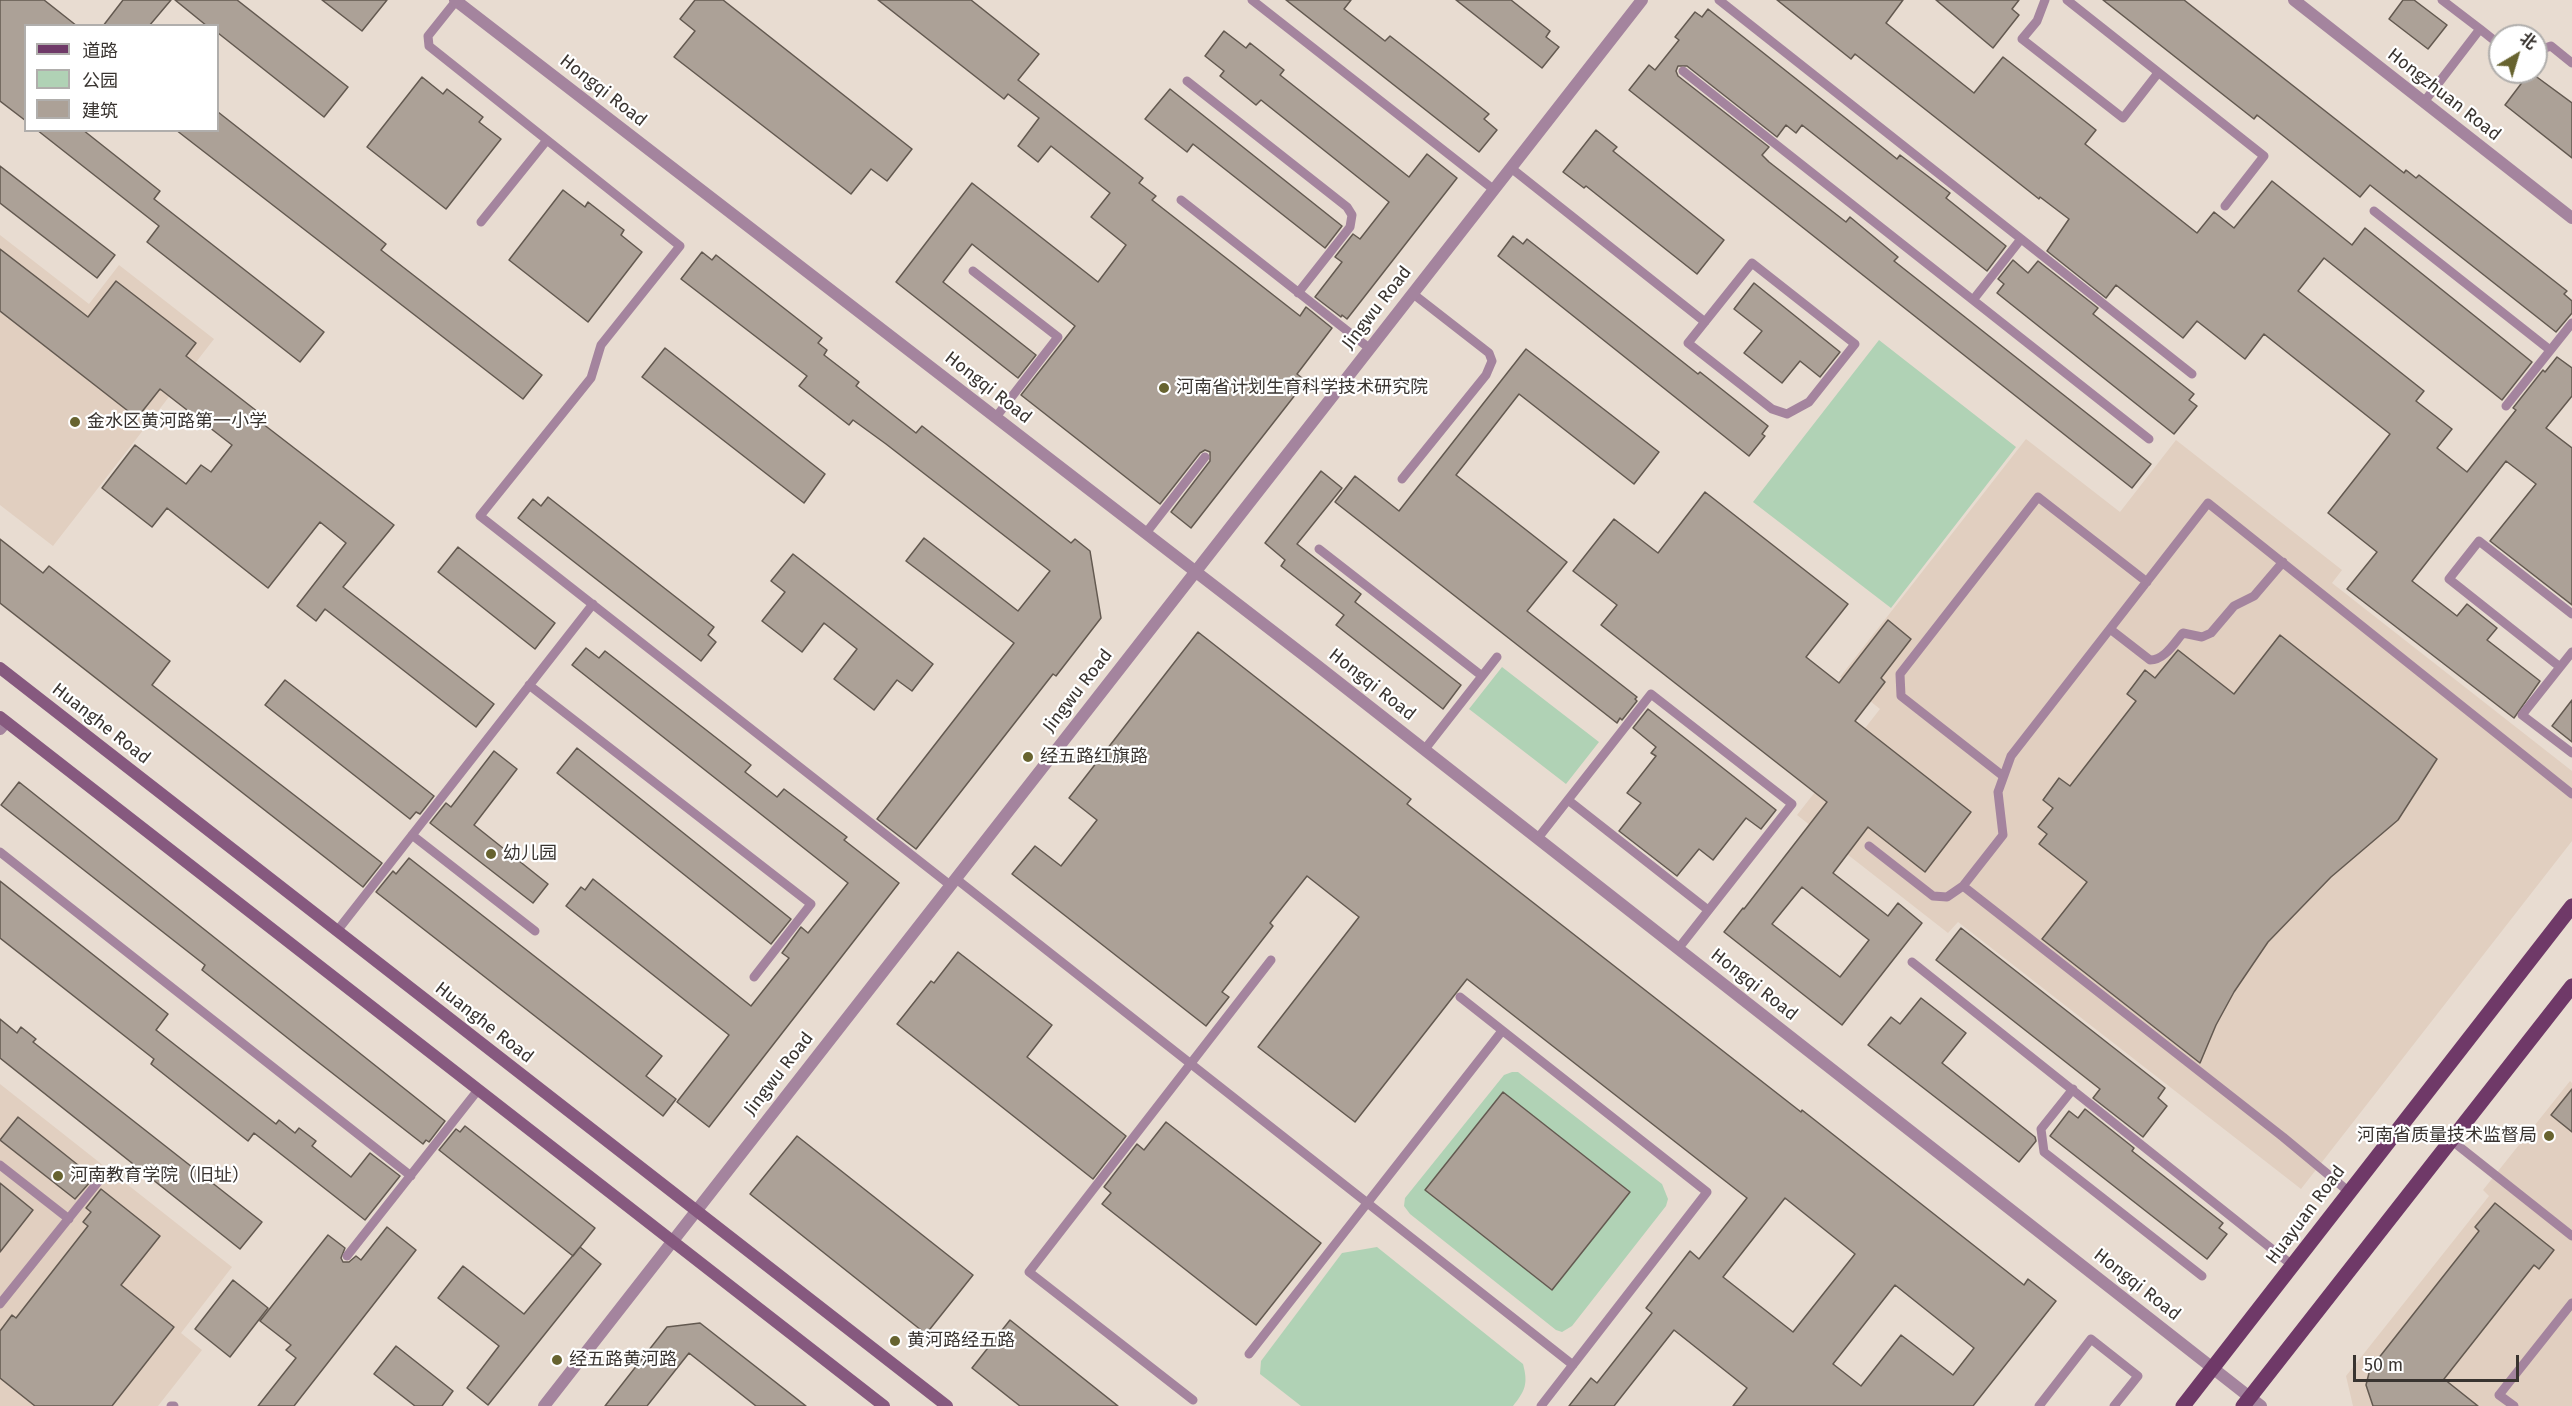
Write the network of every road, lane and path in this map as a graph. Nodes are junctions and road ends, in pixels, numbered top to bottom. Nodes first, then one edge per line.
1 (456, 0) edge
2 (1252, 0) edge
3 (1642, 0) edge
4 (1719, 0) edge
5 (2045, 0) edge
6 (2067, 0) edge
7 (2294, 0) edge
8 (2442, 0) edge
9 (2480, 29) junction
10 (2488, 35) edge
11 (2548, 47) edge
12 (2572, 63) edge
13 (1683, 71) dead end
14 (2158, 73) junction
15 (1187, 81) dead end
16 (2424, 102) junction
17 (547, 140) junction
18 (1510, 168) junction
19 (1493, 189) junction
20 (1181, 200) dead end
21 (2225, 206) dead end
22 (2374, 212) dead end
23 (2572, 218) edge
24 (481, 222) dead end
25 (2021, 239) junction
26 (973, 271) dead end
27 (1298, 293) junction
28 (1412, 293) junction
29 (1973, 300) junction
30 (1705, 322) junction
31 (2572, 323) edge
32 (1369, 348) junction
33 (2550, 350) junction
34 (2192, 374) dead end
35 (2506, 406) dead end
36 (996, 417) junction
37 (2149, 439) dead end
38 (1205, 457) dead end
39 (1402, 479) dead end
40 (1146, 533) junction
41 (1319, 549) dead end
42 (2283, 562) junction
43 (1195, 570) junction
44 (2147, 582) junction
45 (592, 604) junction
46 (2572, 614) edge
47 (2110, 629) junction
48 (2572, 652) edge
49 (1497, 657) dead end
50 (2560, 667) junction
51 (0, 668) edge
52 (1482, 676) junction
53 (530, 685) junction
54 (2, 723) edge
55 (1425, 749) junction
56 (2572, 753) edge
57 (2003, 776) junction
58 (2572, 794) edge
59 (1568, 800) junction
60 (412, 835) junction
61 (1538, 838) junction
62 (1869, 846) dead end
63 (0, 852) edge
64 (952, 882) junction
65 (1963, 886) junction
66 (2572, 906) edge
67 (1708, 910) junction
68 (337, 931) junction
69 (535, 931) dead end
70 (1678, 949) junction
71 (1271, 960) dead end
72 (1912, 962) dead end
73 (754, 977) dead end
74 (2572, 986) edge
75 (1460, 997) dead end
76 (1502, 1031) junction
77 (1191, 1064) junction
78 (2073, 1089) junction
79 (478, 1090) junction
80 (2451, 1140) junction
81 (0, 1164) edge
82 (106, 1172) dead end
83 (411, 1176) junction
84 (2348, 1191) junction
85 (1367, 1203) junction
86 (695, 1210) junction
87 (69, 1219) junction
88 (2572, 1236) edge
89 (672, 1241) junction
90 (347, 1256) dead end
91 (2292, 1265) junction
92 (2202, 1276) dead end
93 (2572, 1303) edge
94 (0, 1304) edge
95 (1249, 1354) dead end
96 (1573, 1365) junction
97 (2213, 1368) junction
98 (1193, 1400) dead end
99 (2251, 1403) edge
100 (544, 1406) edge
101 (884, 1406) edge
102 (947, 1406) edge
103 (1541, 1406) edge
104 (2039, 1406) edge
105 (2114, 1406) edge
106 (2183, 1406) edge
107 (2514, 1406) edge

1 - 17 lane
1 - 36 street, Hongqi Road
2 - 19 lane
3 - 18 street, Jingwu Road
4 - 25 lane
5 - 14 lane
6 - 14 lane
7 - 16 street, Hongzhuan Road
8 - 9 lane
9 - 10 lane
9 - 16 lane
11 - 12 lane
13 - 29 lane
14 - 21 lane
15 - 27 lane
16 - 23 street, Hongzhuan Road
17 - 24 lane
17 - 45 lane
18 - 19 street, Jingwu Road
18 - 30 lane
19 - 28 street, Jingwu Road
20 - 27 lane
22 - 33 lane
25 - 29 lane
25 - 34 lane
26 - 36 lane
27 - 32 lane
28 - 32 street, Jingwu Road
28 - 39 lane
29 - 37 lane
30 - 30 lane
31 - 33 lane
32 - 43 street, Jingwu Road
33 - 35 lane
36 - 40 street, Hongqi Road
38 - 40 lane
40 - 43 street, Hongqi Road
41 - 52 lane
42 - 44 lane
42 - 47 lane
42 - 58 lane
43 - 55 street, Hongqi Road
43 - 64 street, Jingwu Road
44 - 47 lane
44 - 57 lane
45 - 53 lane
45 - 64 lane
46 - 50 lane
47 - 57 lane
48 - 50 lane
49 - 52 lane
50 - 56 lane
51 - 68 main road, Huanghe Road
52 - 55 lane
53 - 60 lane
53 - 73 lane
54 - 79 main road
55 - 61 street, Hongqi Road
57 - 65 lane
59 - 61 lane
59 - 67 lane
59 - 67 lane
60 - 68 lane
60 - 69 lane
61 - 70 street, Hongqi Road
62 - 65 lane
63 - 83 lane
64 - 77 lane
64 - 86 street, Jingwu Road
65 - 84 lane
66 - 84 main road, Huayuan Road
67 - 70 lane
68 - 86 main road, Huanghe Road
70 - 97 street, Hongqi Road
71 - 77 lane
72 - 78 lane
74 - 80 main road
75 - 76 lane
76 - 85 lane
76 - 96 lane
77 - 85 lane
77 - 98 lane
78 - 91 lane
78 - 92 lane
79 - 83 lane
79 - 89 main road
80 - 88 lane
80 - 99 main road
81 - 87 lane
82 - 87 lane
83 - 90 lane
84 - 91 main road, Huayuan Road
85 - 95 lane
85 - 96 lane
86 - 89 street, Jingwu Road
86 - 102 main road, Huanghe Road
87 - 94 lane
89 - 100 street, Jingwu Road
89 - 101 main road
91 - 97 main road, Huayuan Road
93 - 107 lane
96 - 103 lane
97 - 99 street, Hongqi Road
97 - 106 main road, Huayuan Road
104 - 105 lane

